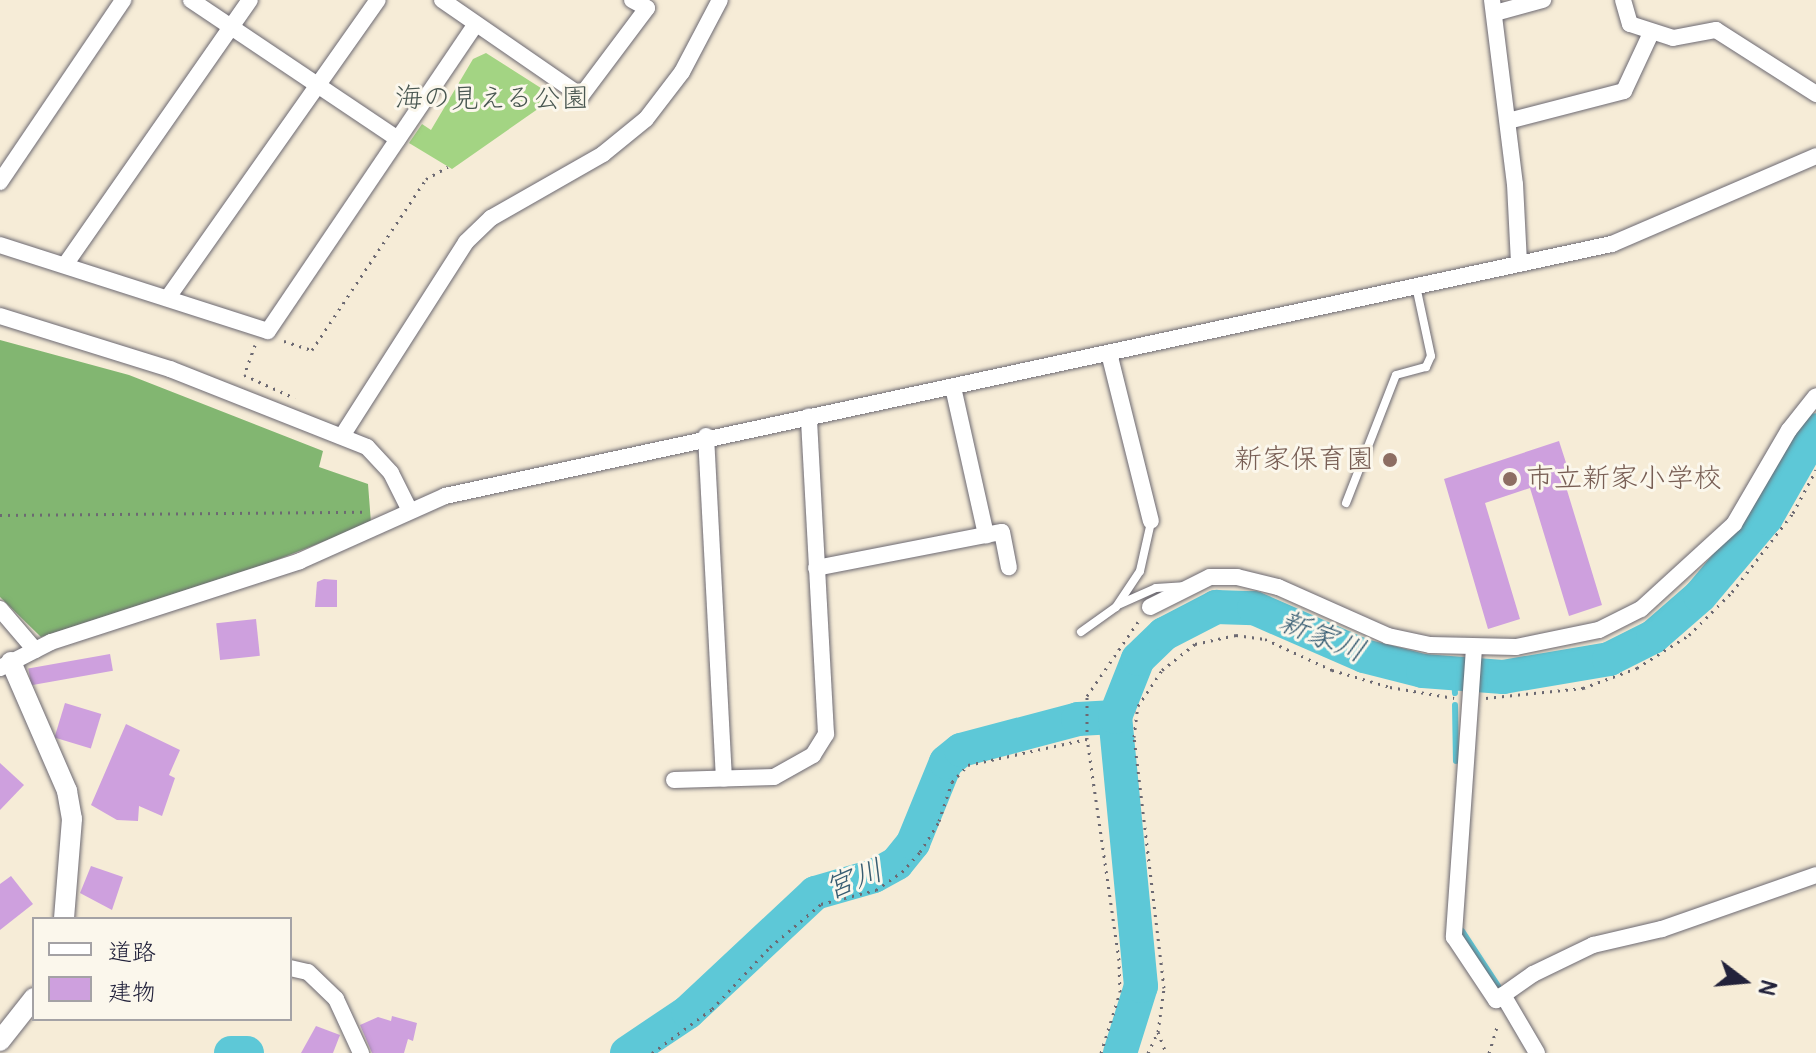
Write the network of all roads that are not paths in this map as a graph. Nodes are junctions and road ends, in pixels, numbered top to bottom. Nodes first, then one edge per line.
1 (123, 0) edge
2 (191, 0) edge
3 (250, 0) edge
4 (378, 0) edge
5 (442, 0) edge
6 (632, 0) edge
7 (720, 0) edge
8 (1543, 0) edge
9 (1623, 0) edge
10 (1494, 7) edge
11 (475, 25) junction
12 (231, 27) junction
13 (1651, 33) junction
14 (317, 86) junction
15 (1816, 94) edge
16 (1508, 121) junction
17 (398, 139) junction
18 (1816, 156) edge
19 (0, 182) edge
20 (0, 245) edge
21 (1519, 264) junction
22 (65, 265) junction
23 (1416, 286) junction
24 (169, 296) junction
25 (0, 316) edge
26 (1109, 353) junction
27 (953, 387) junction
28 (1816, 396) edge
29 (809, 416) junction
30 (342, 436) junction
31 (706, 436) junction
32 (1346, 503) dead end
33 (409, 509) junction
34 (1151, 521) joint
35 (986, 535) junction
36 (1009, 567) dead end
37 (816, 568) junction
38 (1187, 586) junction
39 (1116, 607) junction
40 (1150, 607) road end
41 (0, 609) edge
42 (1081, 632) dead end
43 (1474, 648) junction
44 (35, 650) junction
45 (6, 665) edge
46 (724, 779) junction
47 (674, 780) dead end
48 (1816, 875) edge
49 (68, 917) edge
50 (292, 968) edge
51 (1500, 998) junction
52 (32, 1001) edge
53 (0, 1041) edge
54 (361, 1053) edge
55 (1537, 1053) edge

1 - 19 street
2 - 12 street
3 - 12 street
4 - 14 street
5 - 11 street
6 - 11 street
7 - 30 street
8 - 10 street
9 - 13 street
10 - 16 street
11 - 17 street
12 - 14 street
12 - 22 street
13 - 15 street
13 - 16 street
14 - 17 street
14 - 24 street
16 - 21 street
17 - 24 street
18 - 21 street
20 - 22 street
21 - 23 street
22 - 24 street
23 - 26 street
23 - 32 lane
25 - 30 street
26 - 27 street
26 - 34 street
27 - 29 street
27 - 35 street
28 - 43 street
29 - 31 street
29 - 37 street
30 - 33 street
31 - 33 street
31 - 46 street
33 - 44 street
34 - 39 lane
35 - 36 street
35 - 37 street
37 - 46 street
38 - 39 lane
38 - 40 street
38 - 43 street
39 - 42 lane
41 - 44 street
43 - 51 street
44 - 45 street
45 - 49 street
46 - 47 street
48 - 51 street
50 - 54 street
51 - 55 street
52 - 53 street

